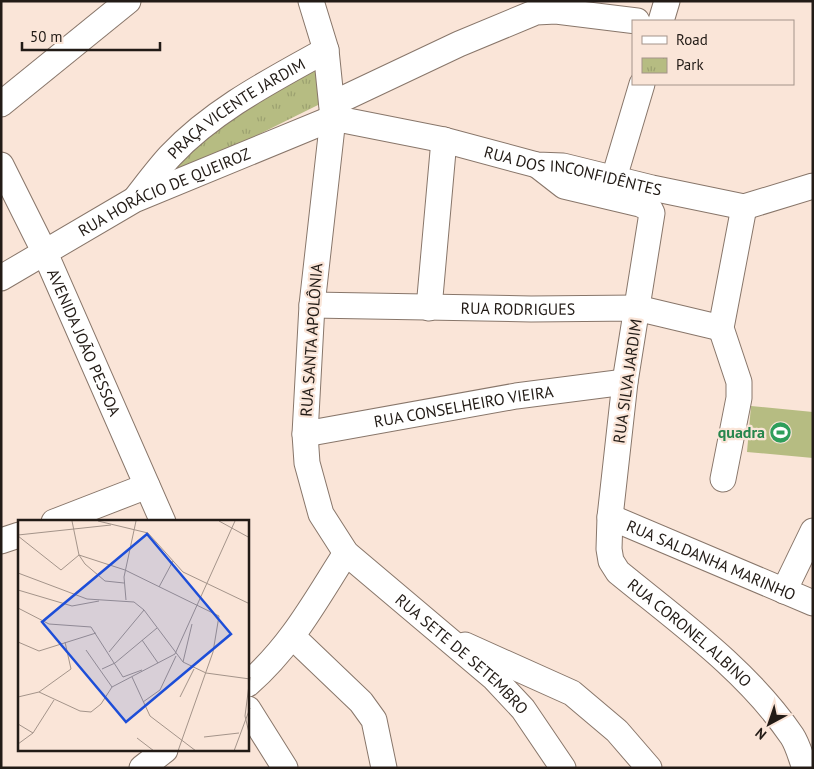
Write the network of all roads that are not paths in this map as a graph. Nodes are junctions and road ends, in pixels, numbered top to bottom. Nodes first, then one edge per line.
1 (128, 1) edge
2 (311, 1) edge
3 (667, 1) edge
4 (632, 20) edge
5 (661, 20) edge
6 (326, 50) junction
7 (642, 85) edge
8 (1, 104) edge
9 (333, 111) junction
10 (444, 140) junction
11 (1, 165) edge
12 (537, 165) junction
13 (614, 178) junction
14 (813, 186) edge
15 (134, 200) junction
16 (744, 207) junction
17 (45, 254) junction
18 (1, 278) edge
19 (312, 305) junction
20 (429, 308) junction
21 (637, 308) junction
22 (721, 328) junction
23 (625, 382) junction
24 (305, 434) junction
25 (723, 479) dead end
26 (147, 486) junction
27 (610, 516) junction
28 (59, 520) edge
29 (162, 520) edge
30 (813, 531) edge
31 (18, 535) edge
32 (1, 541) edge
33 (608, 549) joint
34 (346, 554) junction
35 (784, 591) junction
36 (813, 603) edge
37 (442, 635) junction
38 (293, 637) junction
39 (249, 683) edge
40 (249, 711) edge
41 (162, 752) edge
42 (142, 768) edge
43 (285, 768) edge
44 (384, 768) edge
45 (563, 768) edge
46 (649, 768) edge
47 (805, 768) edge

1 - 8 street
2 - 6 street, RUA SANTA APOLÔNIA
3 - 5 street
4 - 9 street, RUA HORÁCIO DE QUEIROZ
6 - 9 street, RUA SANTA APOLÔNIA
6 - 15 street, PRAÇA VICENTE JARDIM
7 - 13 street
9 - 10 street, RUA DOS INCONFIDÊNTES
9 - 15 street, RUA HORÁCIO DE QUEIROZ
9 - 19 street, RUA SANTA APOLÔNIA
10 - 12 street, RUA DOS INCONFIDÊNTES
10 - 20 street
11 - 17 street, AVENIDA JOÃO PESSOA
12 - 13 street, RUA DOS INCONFIDÊNTES
12 - 21 street, RUA SILVA JARDIM
13 - 16 street, RUA DOS INCONFIDÊNTES
14 - 16 street, RUA DOS INCONFIDÊNTES
15 - 17 street, RUA HORÁCIO DE QUEIROZ
16 - 22 street
17 - 18 street, RUA HORÁCIO DE QUEIROZ
17 - 26 street, AVENIDA JOÃO PESSOA
19 - 20 street, RUA RODRIGUES
19 - 24 street, RUA SANTA APOLÔNIA
20 - 21 street, RUA RODRIGUES
21 - 22 street, RUA RODRIGUES
21 - 23 street, RUA SILVA JARDIM
22 - 25 street
23 - 24 street, RUA CONSELHEIRO VIEIRA
23 - 27 street, RUA SILVA JARDIM
24 - 34 street, RUA SANTA APOLÔNIA
26 - 28 street
26 - 29 street, AVENIDA JOÃO PESSOA
27 - 33 street, RUA SILVA JARDIM
27 - 35 street, RUA SALDANHA MARINHO
30 - 35 street
31 - 32 street
33 - 47 street, RUA CORONEL ALBINO
34 - 37 street, RUA SETE DE SETEMBRO
34 - 38 street
35 - 36 street, RUA SALDANHA MARINHO
37 - 45 street, RUA SETE DE SETEMBRO
37 - 46 street
38 - 39 street
38 - 44 street
40 - 43 street
41 - 42 street

